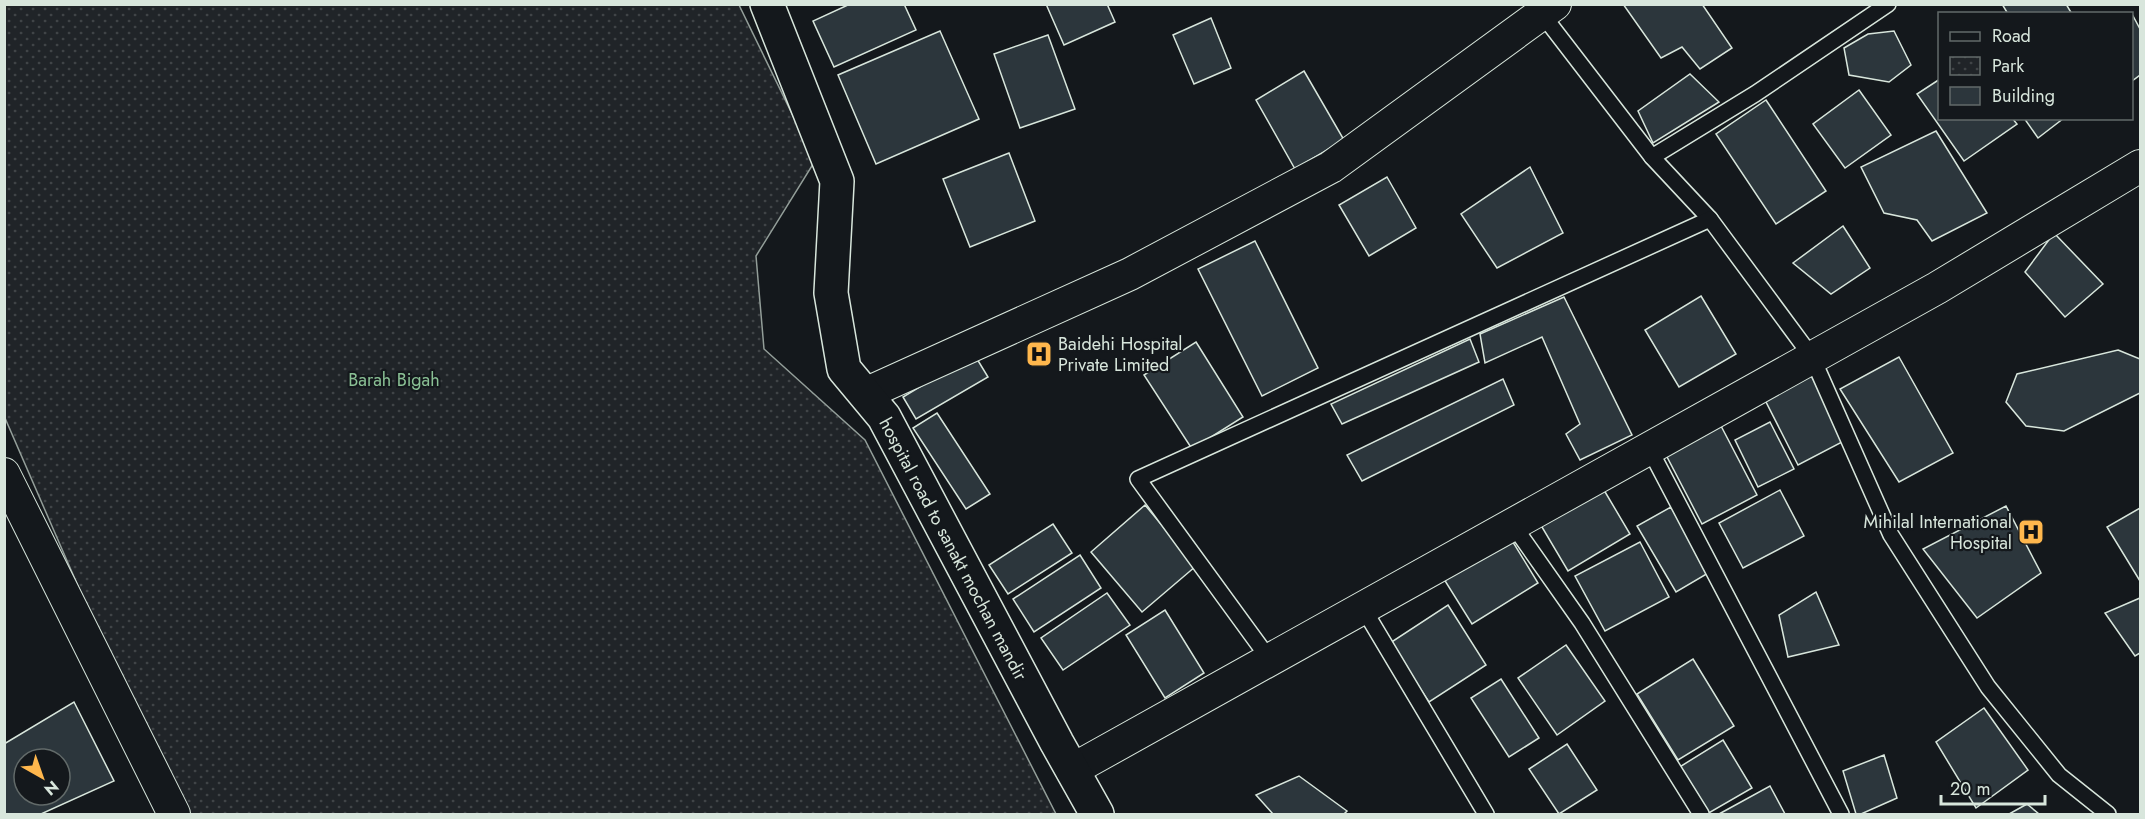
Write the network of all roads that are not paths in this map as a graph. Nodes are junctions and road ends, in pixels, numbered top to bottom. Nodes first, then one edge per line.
1 (767, 4) edge
2 (1888, 4) edge
3 (1548, 9) edge
4 (1652, 157) junction
5 (2140, 166) edge
6 (1710, 219) junction
7 (1812, 357) junction
8 (865, 394) junction
9 (1649, 448) junction
10 (4, 474) edge
11 (1513, 525) junction
12 (1363, 608) junction
13 (1270, 660) junction
14 (1072, 770) junction
15 (174, 814) edge
16 (1097, 814) edge
17 (1486, 814) edge
18 (1701, 814) edge
19 (1841, 814) edge
20 (2108, 814) edge

1 - 8 street, hospital road to sanakt mochan mandir
2 - 4 lane
3 - 4 lane
3 - 8 street
4 - 6 lane
5 - 7 street
6 - 7 lane
6 - 13 lane
7 - 9 street
7 - 20 lane
8 - 14 street, hospital road to sanakt mochan mandir
9 - 11 street
9 - 19 lane
10 - 15 street
11 - 12 street
11 - 18 lane
12 - 13 street
12 - 17 lane
13 - 14 street
14 - 16 street, hospital road to sanakt mochan mandir

